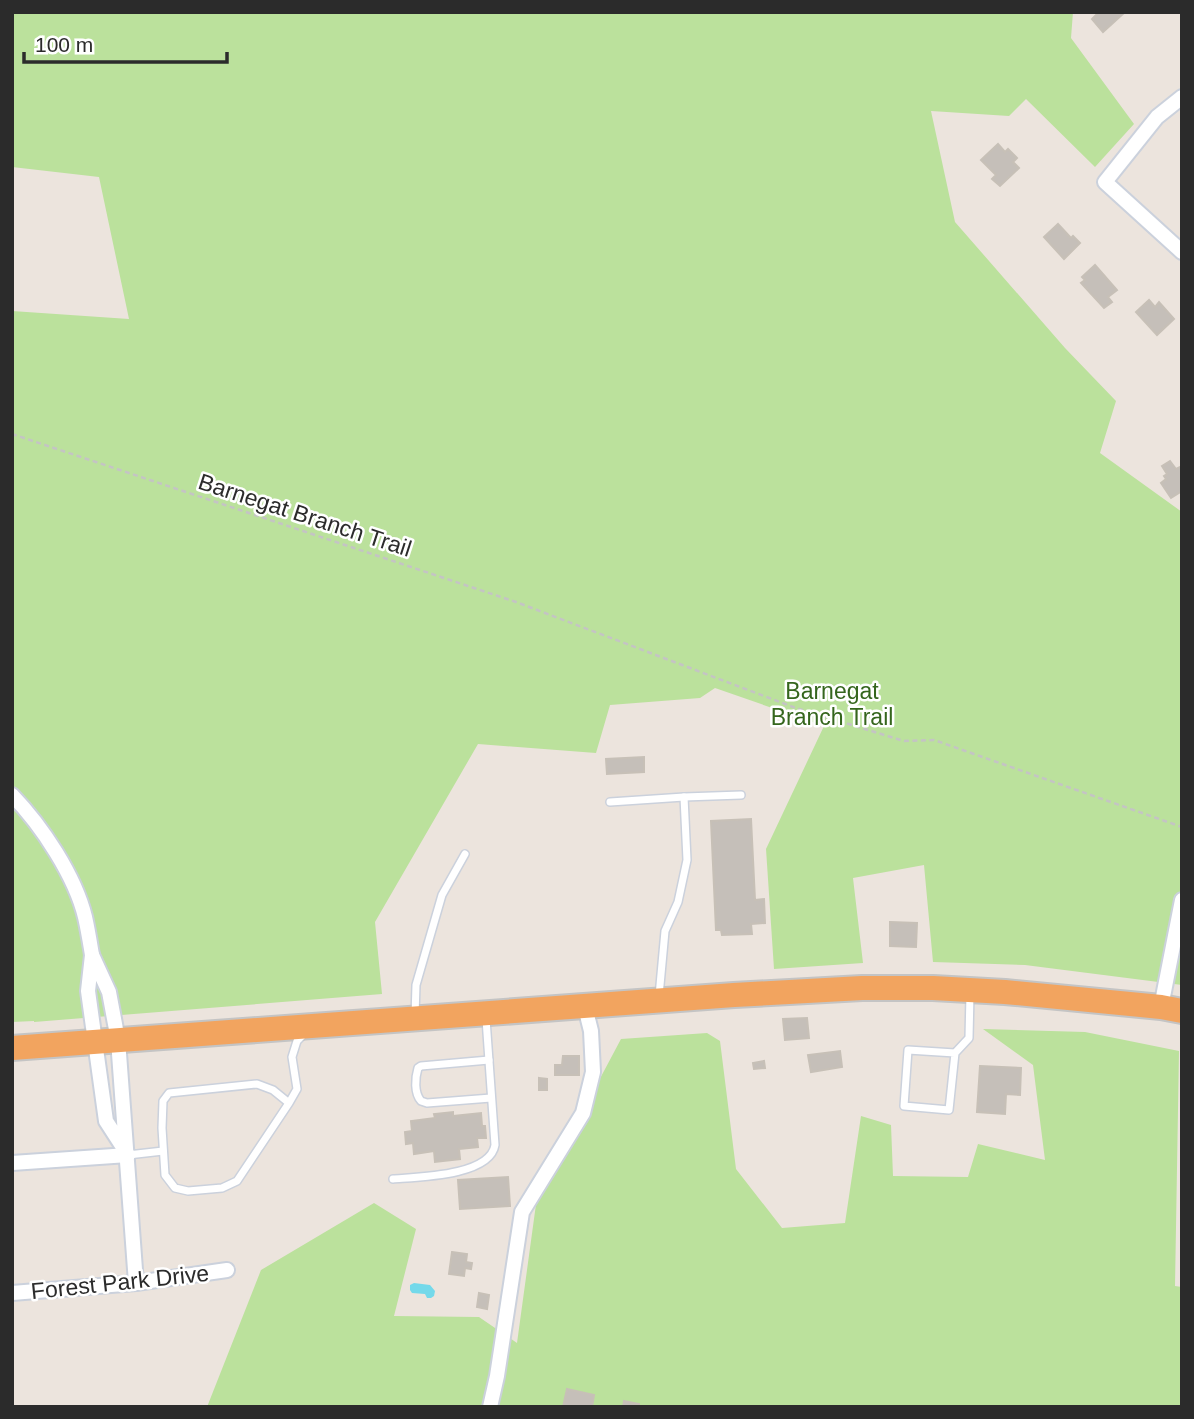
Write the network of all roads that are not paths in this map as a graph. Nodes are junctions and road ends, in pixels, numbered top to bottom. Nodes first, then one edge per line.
1 (1182, 97) edge
2 (1182, 253) edge
3 (12, 795) edge
4 (741, 795) dead end
5 (684, 797) junction
6 (610, 802) dead end
7 (465, 854) dead end
8 (1182, 900) edge
9 (92, 956) junction
10 (970, 990) junction
11 (658, 1001) junction
12 (585, 1007) junction
13 (1171, 1009) edge
14 (485, 1014) junction
15 (414, 1020) junction
16 (310, 1028) junction
17 (107, 1041) junction
18 (12, 1048) edge
19 (956, 1053) junction
20 (489, 1060) junction
21 (491, 1098) junction
22 (289, 1103) junction
23 (163, 1151) junction
24 (128, 1155) junction
25 (12, 1163) edge
26 (393, 1179) dead end
27 (227, 1270) dead end
28 (136, 1283) junction
29 (12, 1293) edge
30 (490, 1407) edge

1 - 2 street
3 - 9 street
4 - 5 lane
5 - 6 lane
5 - 11 lane
7 - 15 lane
8 - 13 street
9 - 17 street
9 - 17 street
10 - 11 highway
10 - 13 highway
10 - 19 lane
11 - 12 highway
12 - 14 highway
12 - 30 street
14 - 15 highway
14 - 20 lane
15 - 16 highway
16 - 17 highway
16 - 22 lane
17 - 18 highway
17 - 24 street
17 - 24 street
19 - 19 lane
20 - 21 lane
20 - 21 lane
21 - 26 lane
22 - 23 lane
22 - 23 lane
23 - 24 lane
24 - 25 street
24 - 28 street
27 - 28 street, Forest Park Drive
28 - 29 street, Forest Park Drive

